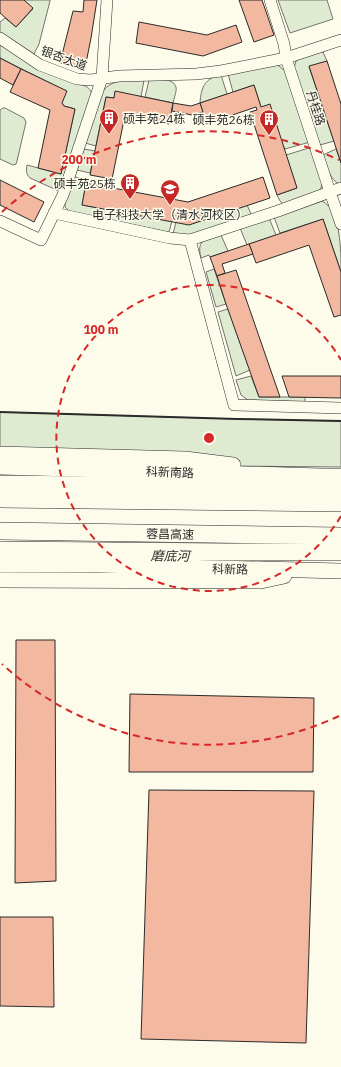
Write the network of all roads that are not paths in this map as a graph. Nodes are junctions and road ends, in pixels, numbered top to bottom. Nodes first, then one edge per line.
1 (107, 0) edge
2 (270, 0) edge
3 (0, 38) edge
4 (341, 40) edge
5 (286, 58) junction
6 (102, 78) junction
7 (341, 188) edge
8 (330, 192) junction
9 (54, 213) junction
10 (0, 220) edge
11 (341, 224) edge
12 (190, 240) junction
13 (341, 408) edge
14 (0, 454) edge
15 (0, 467) edge
16 (321, 476) junction
17 (341, 477) edge
18 (0, 484) edge
19 (341, 488) edge
20 (0, 499) edge
21 (341, 503) edge
22 (0, 531) edge
23 (341, 536) edge
24 (0, 550) edge
25 (341, 552) edge
26 (0, 565) edge
27 (306, 571) junction
28 (341, 571) edge
29 (0, 580) edge

1 - 6 street
2 - 5 street, 丹桂路
3 - 6 street, 银杏大道
4 - 5 street, 银杏大道
5 - 6 street, 银杏大道
5 - 8 street, 丹桂路
6 - 9 street
7 - 8 street
8 - 11 street, 丹桂路
8 - 12 street
9 - 10 street
9 - 12 street
12 - 13 street
14 - 16 main road
15 - 16 main road, 科新南路
16 - 17 highway
18 - 19 highway
20 - 21 highway
22 - 23 highway, 蓉昌高速
24 - 25 highway
26 - 27 main road, 科新路
27 - 28 main road, 科新路
27 - 29 main road

